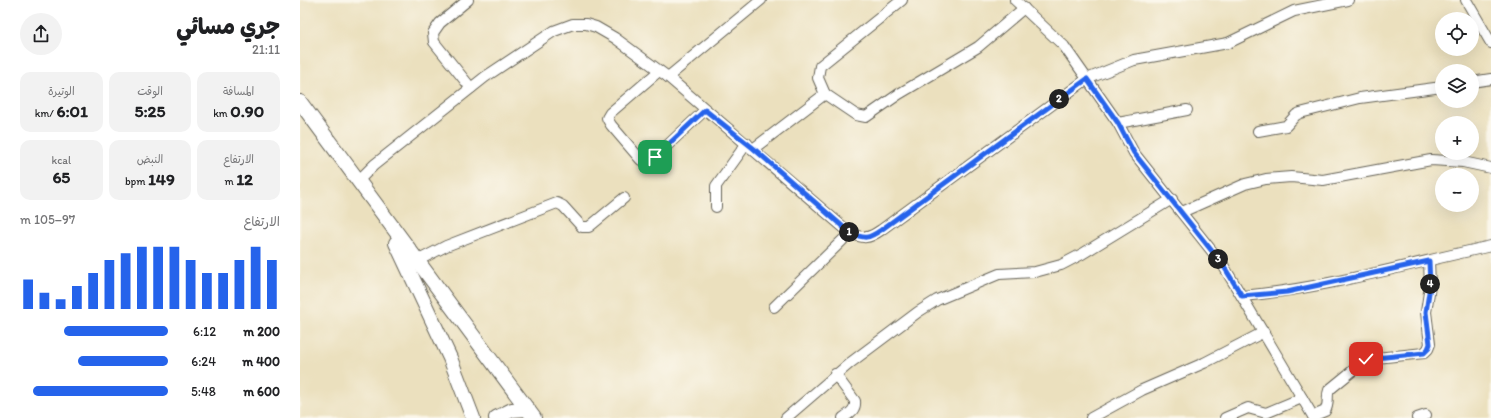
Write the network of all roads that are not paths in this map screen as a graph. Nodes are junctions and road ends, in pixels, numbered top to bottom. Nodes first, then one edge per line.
1 (468, 0) edge
2 (761, 0) edge
3 (902, 0) edge
4 (1015, 0) edge
5 (1348, 0) edge
6 (1466, 0) edge
7 (1024, 8) junction
8 (1491, 43) edge
9 (659, 71) junction
10 (668, 77) junction
11 (1087, 79) junction
12 (1491, 79) edge
13 (1479, 81) edge
14 (471, 88) junction
15 (1435, 88) edge
16 (825, 94) junction
17 (300, 102) edge
18 (705, 110) junction
19 (1187, 110) dead end
20 (1118, 123) junction
21 (1258, 131) dead end
22 (750, 146) junction
23 (1491, 168) edge
24 (358, 181) junction
25 (624, 198) dead end
26 (1172, 199) junction
27 (716, 207) dead end
28 (1182, 212) junction
29 (384, 215) junction
30 (850, 233) junction
31 (1491, 246) edge
32 (417, 261) junction
33 (1429, 261) junction
34 (1242, 296) junction
35 (774, 307) dead end
36 (1264, 332) junction
37 (835, 374) junction
38 (1302, 398) junction
39 (531, 413) edge
40 (1314, 417) edge
41 (473, 418) edge
42 (496, 418) edge
43 (786, 418) edge
44 (843, 418) edge
45 (1090, 418) edge
46 (1225, 418) edge

1 - 14 street
2 - 10 street
3 - 16 street
4 - 7 street
5 - 11 street
6 - 8 street
7 - 11 street
7 - 16 street
9 - 10 street
9 - 14 street
9 - 18 street
10 - 18 street
11 - 20 street
11 - 30 street
12 - 13 street
14 - 24 street
15 - 21 street
16 - 22 street
17 - 24 main road
18 - 22 street
19 - 20 street
20 - 26 street
22 - 27 street
22 - 30 street
23 - 28 street
24 - 29 main road
25 - 32 street
26 - 28 street
26 - 37 street
28 - 34 street
29 - 32 main road
29 - 41 main road
30 - 35 street
31 - 33 street
32 - 39 main road
33 - 34 street
33 - 40 street
34 - 36 street
36 - 38 street
36 - 45 street
37 - 43 street
37 - 44 street
38 - 40 street
38 - 46 street
39 - 42 main road

